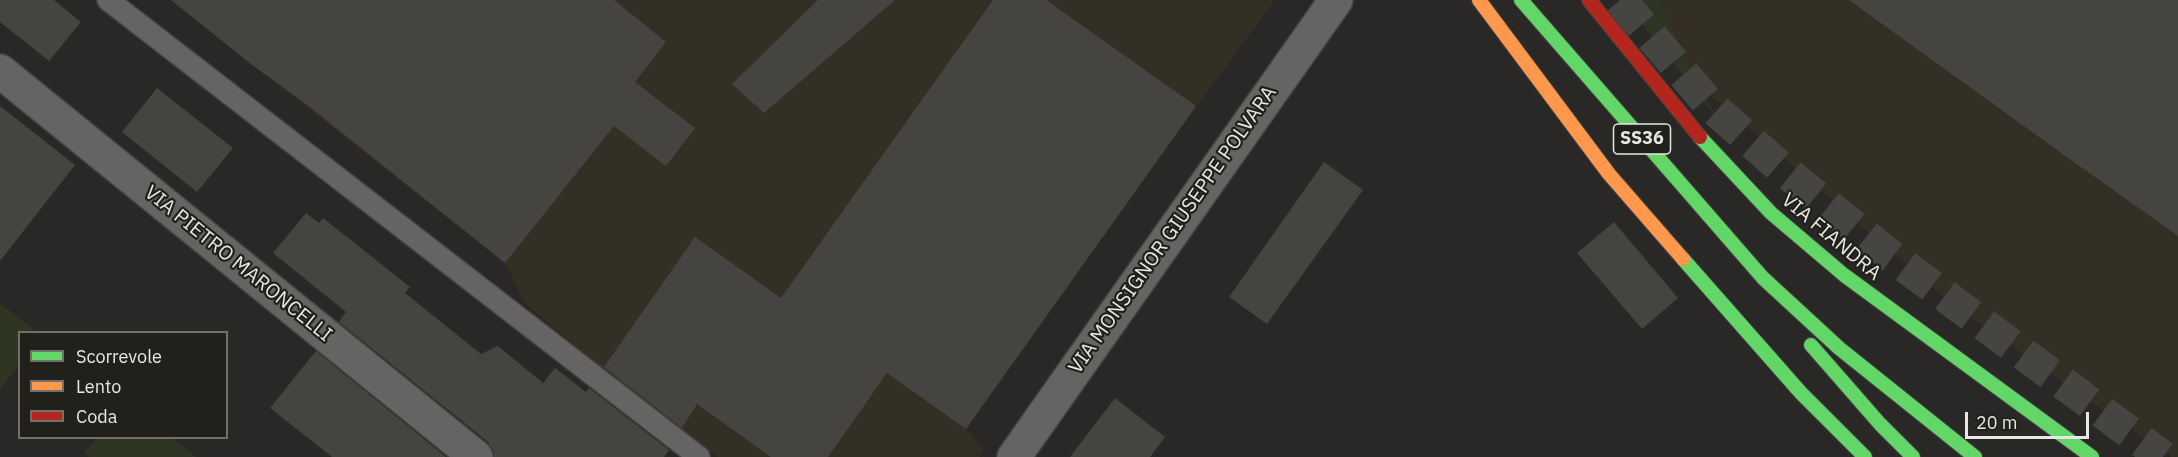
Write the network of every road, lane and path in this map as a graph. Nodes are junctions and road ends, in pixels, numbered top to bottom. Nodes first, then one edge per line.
1 (108, 0) edge
2 (1479, 0) edge
3 (1521, 0) edge
4 (1589, 0) edge
5 (1334, 1) edge
6 (0, 71) edge
7 (1763, 278) junction
8 (476, 457) edge
9 (699, 457) edge
10 (1014, 457) edge
11 (1865, 457) edge
12 (1913, 457) edge
13 (1975, 457) edge
14 (2092, 457) edge

1 - 9 lane
2 - 11 main road
3 - 7 main road, SS36
4 - 14 main road, VIA FIANDRA
5 - 10 street, VIA MONSIGNOR GIUSEPPE POLVARA
6 - 8 street, VIA PIETRO MARONCELLI
7 - 12 main road, SS36
7 - 13 main road, SS36

